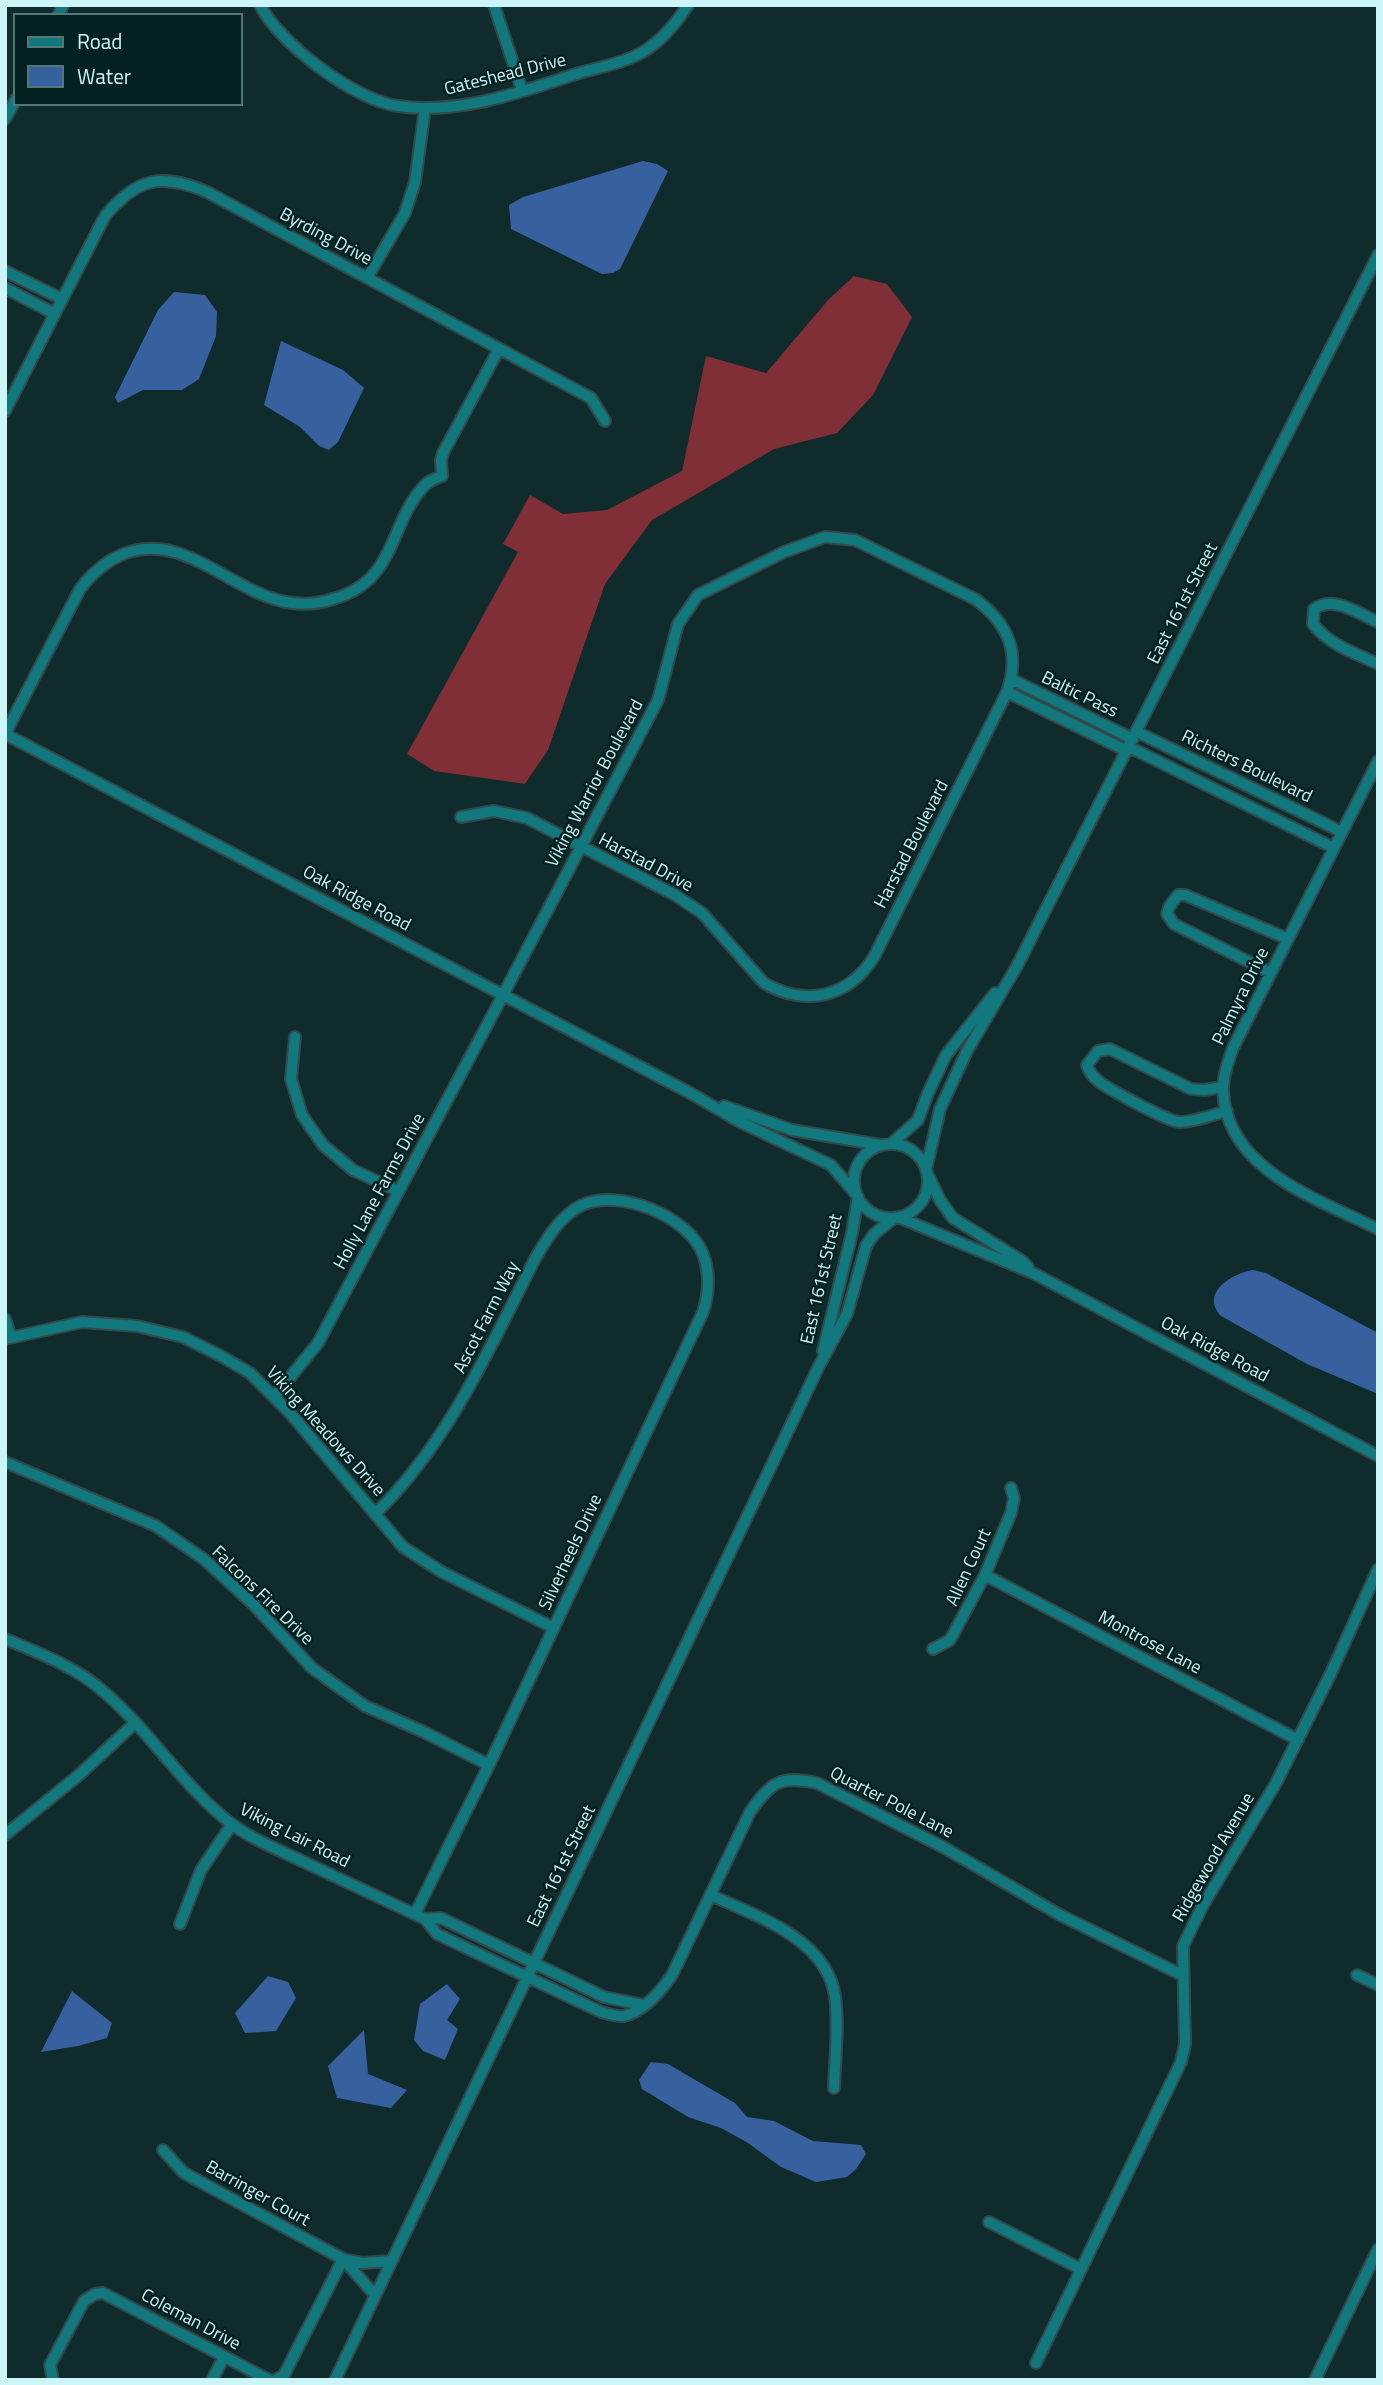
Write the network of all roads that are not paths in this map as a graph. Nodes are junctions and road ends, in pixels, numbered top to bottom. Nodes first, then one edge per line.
1 (260, 5) edge
2 (494, 5) edge
3 (688, 5) edge
4 (522, 90) junction
5 (14, 103) edge
6 (425, 108) junction
7 (5, 119) edge
8 (1378, 255) edge
9 (5, 271) edge
10 (367, 278) junction
11 (5, 288) edge
12 (62, 299) junction
13 (55, 314) junction
14 (499, 349) junction
15 (5, 411) edge
16 (605, 421) dead end
17 (825, 537) joint
18 (1378, 622) edge
19 (1378, 664) edge
20 (1011, 679) junction
21 (1007, 692) junction
22 (5, 734) edge
23 (1131, 742) junction
24 (1378, 761) edge
25 (461, 817) dead end
26 (1342, 832) junction
27 (580, 846) junction
28 (1334, 848) junction
29 (1288, 939) junction
30 (1017, 966) junction
31 (1270, 973) junction
32 (503, 995) junction
33 (828, 995) joint
34 (295, 1037) dead end
35 (1223, 1087) junction
36 (692, 1094) junction
37 (1227, 1111) junction
38 (886, 1144) junction
39 (927, 1171) junction
40 (398, 1191) junction
41 (856, 1195) junction
42 (659, 1214) joint
43 (896, 1217) junction
44 (1378, 1229) edge
45 (1035, 1274) junction
46 (5, 1319) edge
47 (8, 1338) edge
48 (818, 1367) junction
49 (274, 1396) junction
50 (1378, 1456) edge
51 (5, 1462) edge
52 (1011, 1488) dead end
53 (376, 1513) junction
54 (1378, 1569) edge
55 (985, 1575) junction
56 (554, 1628) junction
57 (5, 1639) edge
58 (933, 1649) dead end
59 (135, 1723) junction
60 (1298, 1740) junction
61 (489, 1765) junction
62 (232, 1824) junction
63 (5, 1835) edge
64 (711, 1895) junction
65 (420, 1916) junction
66 (180, 1924) dead end
67 (535, 1962) junction
68 (1182, 1975) junction
69 (1357, 1975) dead end
70 (527, 1978) junction
71 (1378, 1985) edge
72 (644, 2005) junction
73 (834, 2088) dead end
74 (163, 2150) dead end
75 (989, 2222) dead end
76 (1378, 2249) edge
77 (343, 2259) junction
78 (391, 2261) junction
79 (1081, 2269) junction
80 (375, 2295) junction
81 (224, 2357) junction
82 (1036, 2363) dead end
83 (52, 2378) edge
84 (212, 2380) edge
85 (270, 2380) edge
86 (276, 2380) edge
87 (335, 2380) edge
88 (1315, 2380) edge

1 - 6 street, Gateshead Drive
2 - 4 street
3 - 4 street, Gateshead Drive
4 - 6 street, Gateshead Drive
5 - 7 street
6 - 10 street
8 - 23 street, East 161st Street
9 - 12 street
10 - 12 street, Byrding Drive
10 - 14 street, Byrding Drive
11 - 13 street
12 - 13 street, Byrding Drive
13 - 15 street, Byrding Drive
14 - 16 street, Byrding Drive
14 - 22 street
17 - 20 street, Harstad Boulevard
17 - 27 street, Viking Warrior Boulevard
18 - 19 street
20 - 21 street, Harstad Boulevard
20 - 23 street, Baltic Pass
21 - 23 street, Baltic Pass
21 - 33 street, Harstad Boulevard
22 - 32 street, Oak Ridge Road
23 - 26 street, Richters Boulevard
23 - 28 street, Richters Boulevard
23 - 30 street, East 161st Street
24 - 26 street, Palmyra Drive
25 - 27 street, Harstad Drive
26 - 28 street, Palmyra Drive
27 - 32 street, Viking Warrior Boulevard
27 - 33 street, Harstad Drive
28 - 29 street, Palmyra Drive
29 - 31 street, Palmyra Drive
29 - 31 street
30 - 38 street, East 161st Street
30 - 39 street, East 161st Street
31 - 35 street, Palmyra Drive
32 - 36 street, Oak Ridge Road
32 - 40 street, Holly Lane Farms Drive
34 - 40 street
35 - 37 street, Palmyra Drive
35 - 37 street
36 - 38 street, Oak Ridge Road
36 - 41 street, Oak Ridge Road
37 - 44 street, Palmyra Drive
38 - 39 street
38 - 41 street
39 - 43 street
39 - 45 street, Oak Ridge Road
40 - 49 street, Holly Lane Farms Drive
41 - 43 street
41 - 48 street, East 161st Street
42 - 53 street, Ascot Farm Way
42 - 56 street, Silverheels Drive
43 - 45 street, Oak Ridge Road
43 - 48 street, East 161st Street
45 - 50 street, Oak Ridge Road
46 - 47 street
47 - 49 street, Viking Meadows Drive
48 - 67 street, East 161st Street
49 - 53 street, Viking Meadows Drive
51 - 61 street, Falcons Fire Drive
52 - 55 street, Allen Court
53 - 56 street, Viking Meadows Drive
54 - 60 street, Ridgewood Avenue
55 - 58 street, Allen Court
55 - 60 street, Montrose Lane
56 - 61 street, Silverheels Drive
57 - 59 street, Viking Lair Road
59 - 62 street, Viking Lair Road
59 - 63 street
60 - 68 street, Ridgewood Avenue
61 - 65 street, Silverheels Drive
62 - 65 street, Viking Lair Road
62 - 66 street
64 - 68 street, Quarter Pole Lane
64 - 72 street, Quarter Pole Lane
64 - 73 street
65 - 67 street, Viking Lair Road
65 - 70 street, Quarter Pole Lane
67 - 70 street, East 161st Street
67 - 72 street
68 - 79 street, Ridgewood Avenue
69 - 71 street
70 - 72 street, Quarter Pole Lane
70 - 78 street, East 161st Street
74 - 77 street, Barringer Court
75 - 79 street
76 - 88 street
77 - 78 street, Barringer Court
77 - 80 street, Barringer Court
77 - 86 street
78 - 80 street, East 161st Street
79 - 82 street, Ridgewood Avenue
80 - 87 street, East 161st Street
81 - 83 street, Coleman Drive
81 - 84 street
81 - 85 street, Coleman Drive

